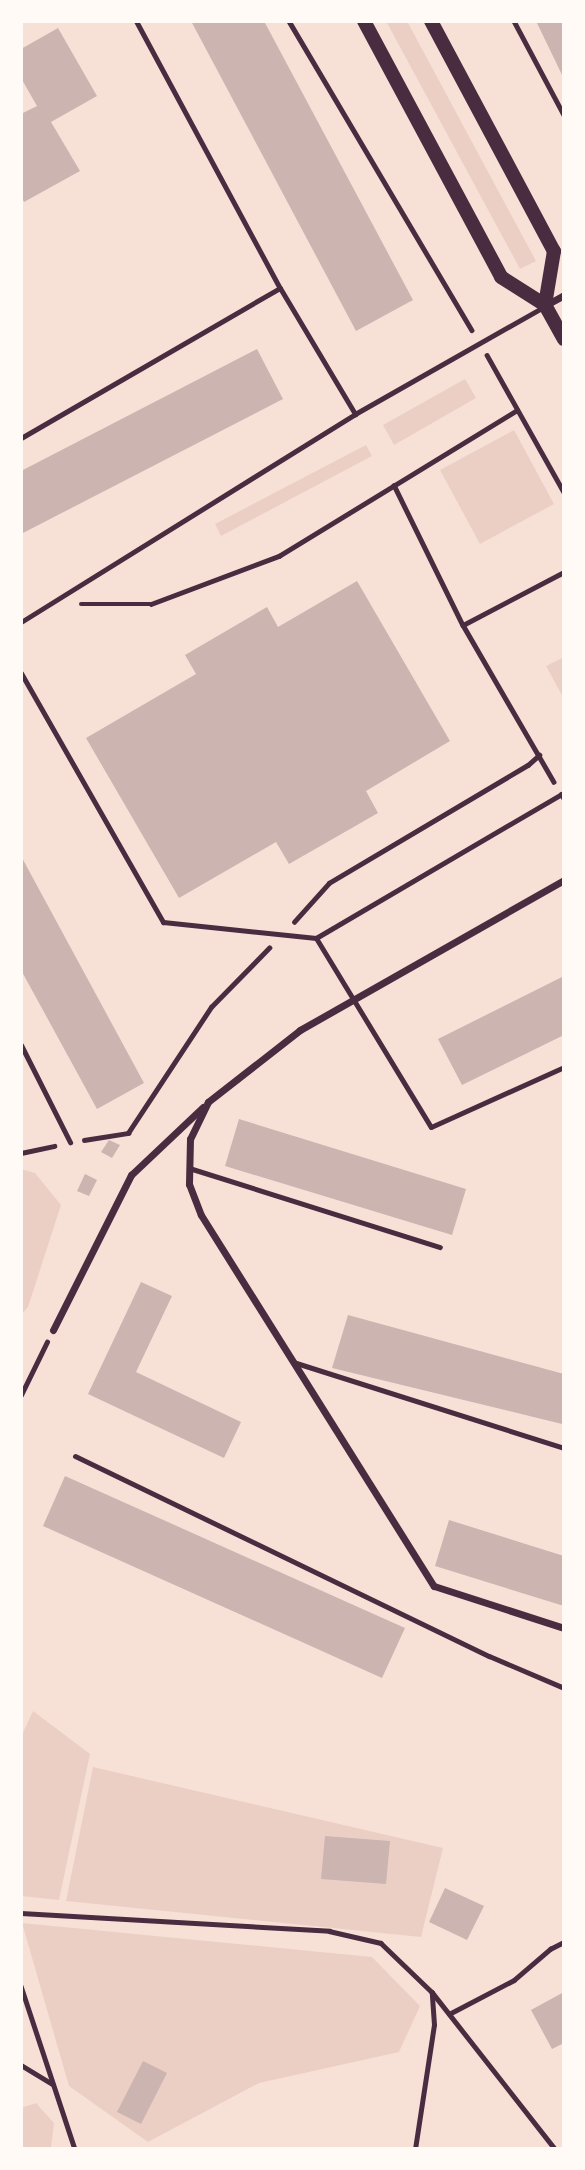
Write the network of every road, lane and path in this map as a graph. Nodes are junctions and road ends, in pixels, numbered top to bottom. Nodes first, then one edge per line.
1 (136, 21) edge
2 (289, 21) edge
3 (364, 21) edge
4 (430, 21) edge
5 (514, 21) edge
6 (564, 115) edge
7 (280, 288) junction
8 (564, 295) edge
9 (545, 305) junction
10 (564, 339) edge
11 (480, 342) junction
12 (517, 410) junction
13 (355, 414) junction
14 (21, 438) edge
15 (394, 485) junction
16 (564, 492) edge
17 (564, 572) edge
18 (51, 604) junction
19 (21, 622) edge
20 (463, 625) junction
21 (21, 673) edge
22 (538, 755) junction
23 (563, 797) edge
24 (564, 880) edge
25 (283, 934) junction
26 (316, 938) junction
27 (354, 1000) junction
28 (21, 1045) edge
29 (564, 1068) edge
30 (208, 1102) junction
31 (128, 1133) dead end
32 (70, 1142) dead end
33 (189, 1168) junction
34 (440, 1247) dead end
35 (53, 1330) joint
36 (293, 1362) junction
37 (21, 1395) edge
38 (564, 1448) edge
39 (75, 1455) dead end
40 (564, 1628) edge
41 (564, 1688) edge
42 (21, 1913) edge
43 (564, 1942) edge
44 (21, 1986) edge
45 (432, 1992) junction
46 (449, 2014) junction
47 (21, 2065) edge
48 (53, 2084) junction
49 (75, 2149) edge
50 (415, 2149) edge
51 (555, 2149) edge

1 - 7 lane
2 - 11 path
3 - 9 main road
4 - 9 main road
5 - 6 path
7 - 13 lane
7 - 14 lane
8 - 9 street
9 - 10 main road
9 - 11 lane
11 - 12 path
11 - 13 lane
12 - 15 path
12 - 16 path
13 - 18 lane
15 - 18 path
15 - 20 path
17 - 20 path
18 - 19 lane
20 - 22 path
21 - 25 lane
22 - 23 path
22 - 25 path
23 - 26 lane
24 - 27 street
25 - 26 lane
25 - 31 path
26 - 27 lane
27 - 29 lane
27 - 30 street
28 - 32 lane
30 - 33 street
30 - 35 street
33 - 34 lane
33 - 36 street
35 - 37 path
36 - 38 lane
36 - 40 street
39 - 41 lane
42 - 45 path
43 - 46 path
44 - 48 path
45 - 46 path
45 - 50 path
46 - 51 path
47 - 48 path
48 - 49 path

